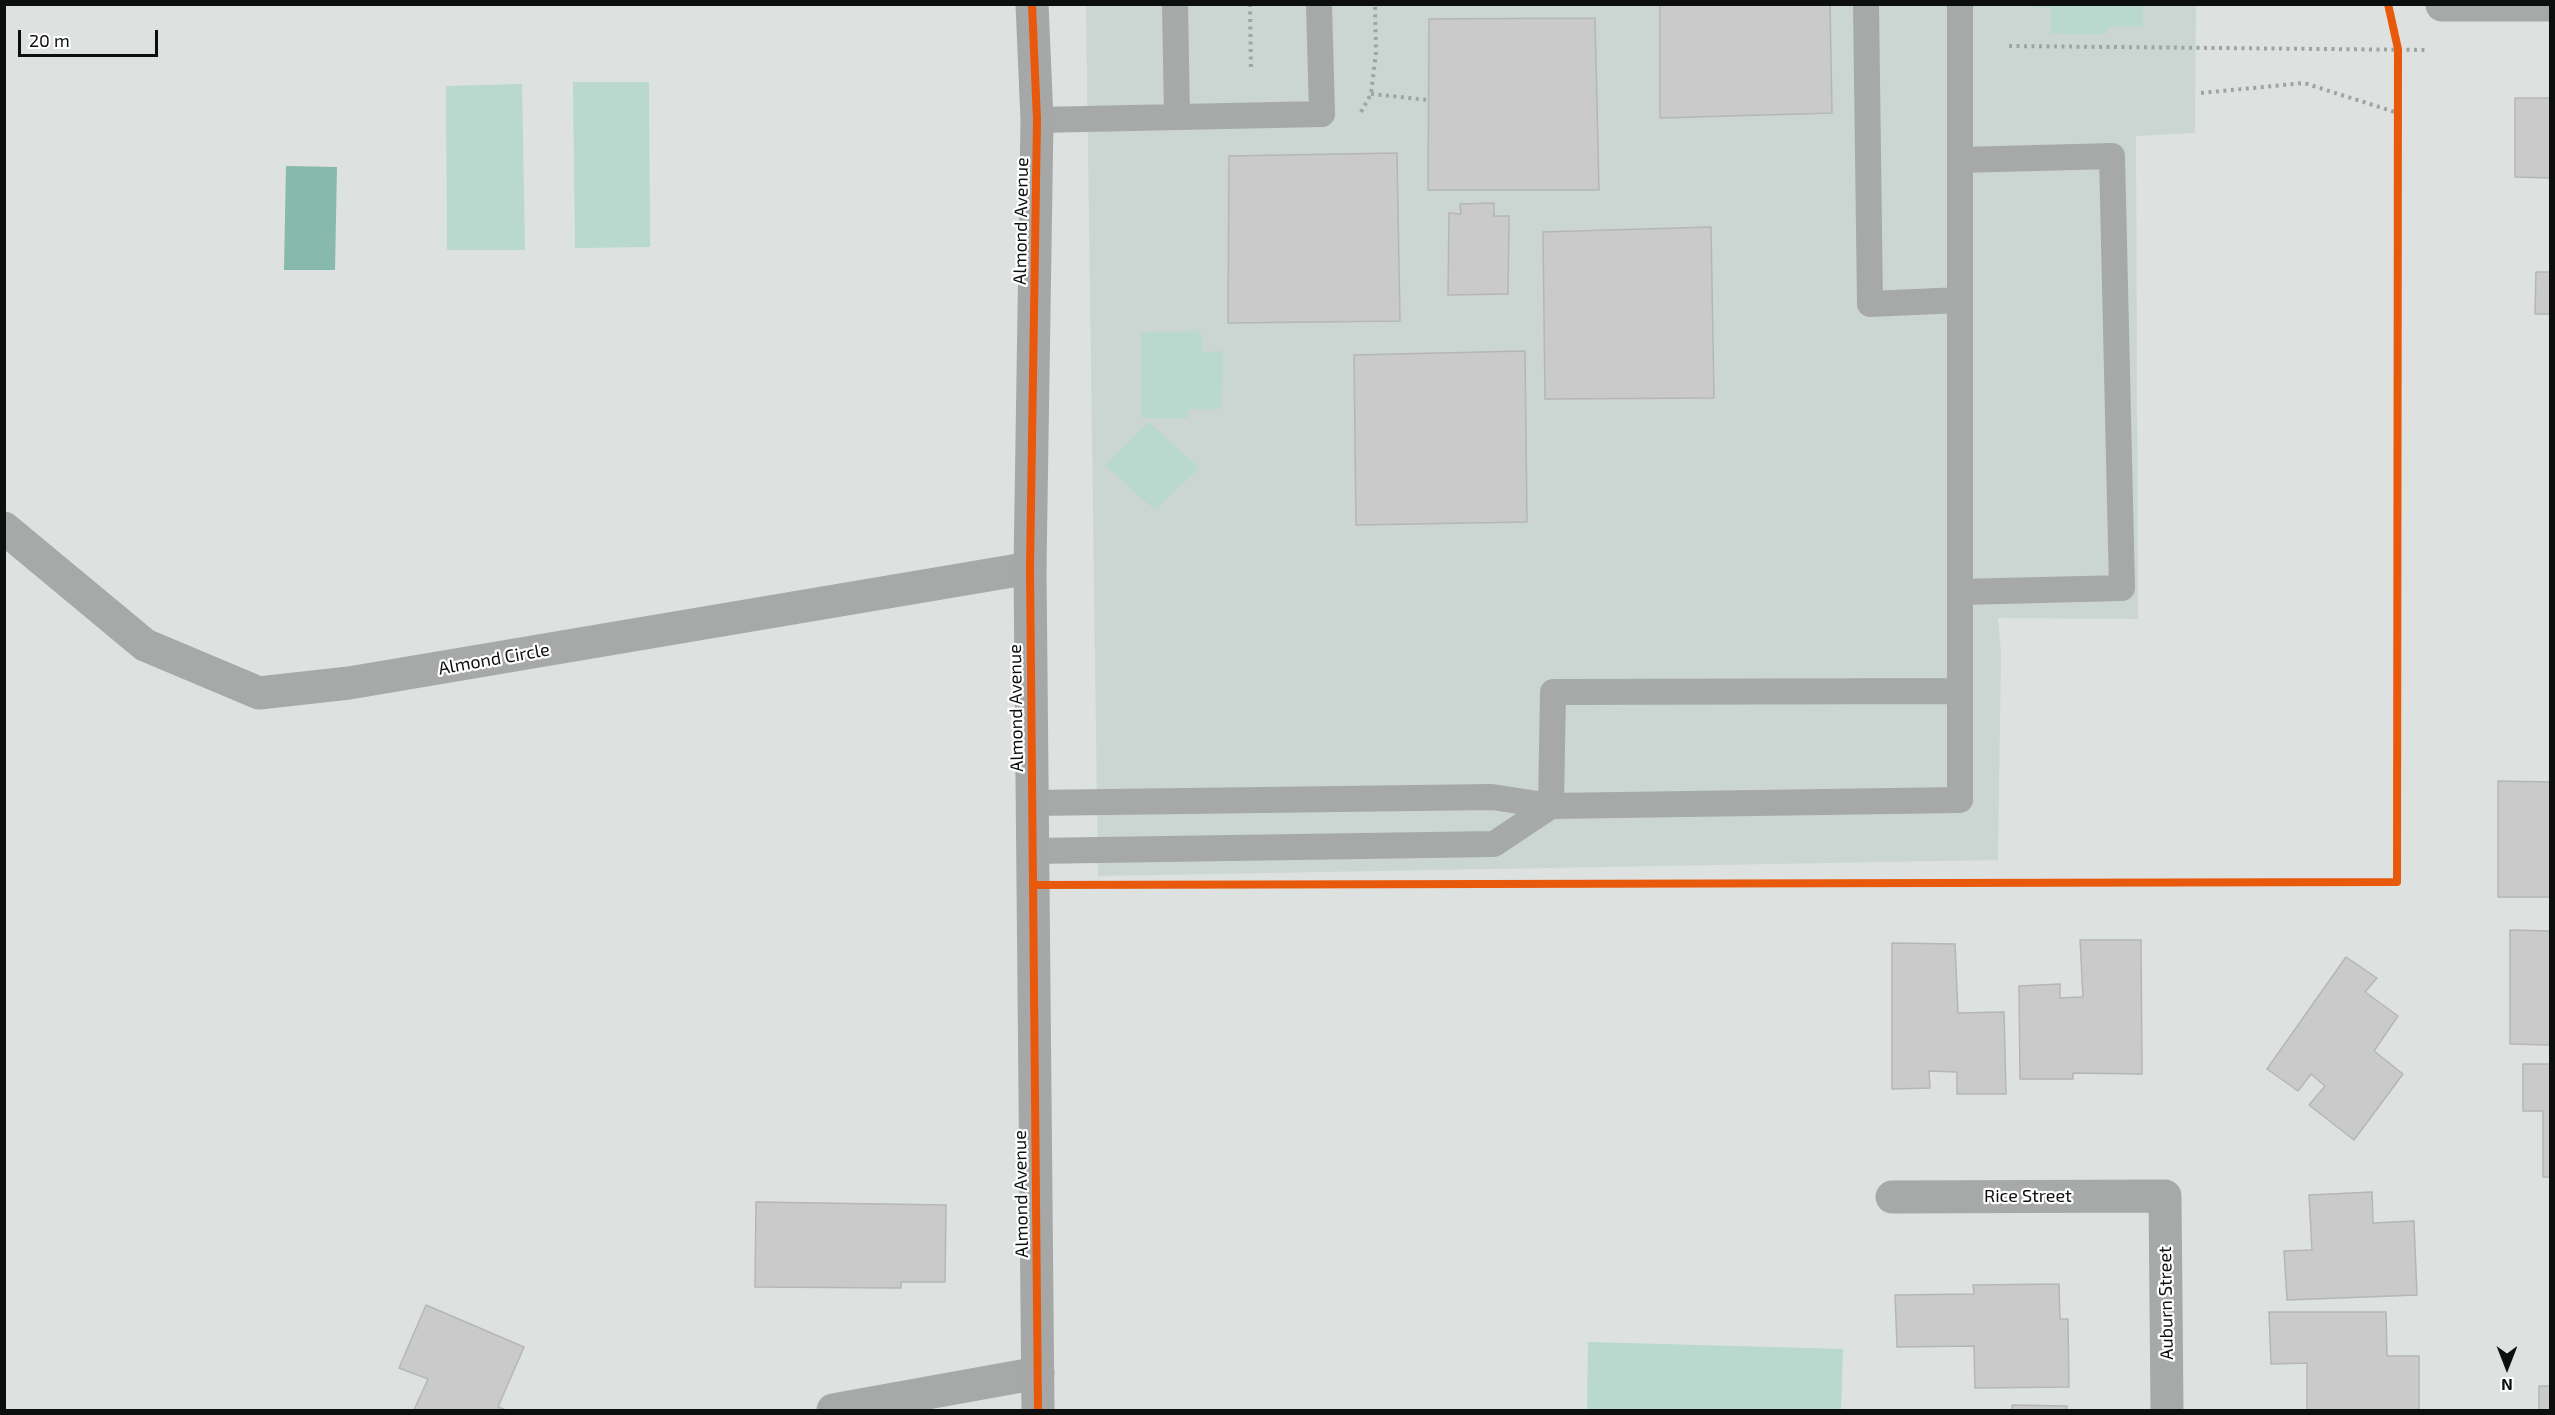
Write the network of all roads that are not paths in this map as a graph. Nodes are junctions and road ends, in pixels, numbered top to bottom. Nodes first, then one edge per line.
1 (1032, 4) edge
2 (1175, 4) edge
3 (1319, 4) edge
4 (1866, 4) edge
5 (1960, 4) edge
6 (2442, 5) edge
7 (2550, 5) edge
8 (1177, 117) junction
9 (1037, 120) junction
10 (1960, 160) junction
11 (1960, 300) junction
12 (4, 528) edge
13 (1030, 568) junction
14 (1960, 592) junction
15 (1960, 691) junction
16 (1032, 803) junction
17 (1551, 806) junction
18 (1033, 851) junction
19 (2165, 1196) joint
20 (1892, 1197) dead end
21 (1038, 1373) junction
22 (833, 1410) edge
23 (1038, 1410) edge
24 (2167, 1410) edge

1 - 9 street, Almond Avenue
2 - 8 lane
3 - 8 lane
4 - 11 lane
5 - 10 lane
6 - 7 street
8 - 9 lane
9 - 13 street, Almond Avenue
10 - 11 lane
10 - 14 lane
11 - 14 lane
12 - 13 street, Almond Circle
13 - 16 street, Almond Avenue
14 - 15 lane
15 - 17 lane
15 - 17 lane
16 - 17 lane
16 - 18 street, Almond Avenue
17 - 18 lane
18 - 21 street, Almond Avenue
19 - 20 street, Rice Street
19 - 24 street, Auburn Street
21 - 22 street
21 - 23 street, Almond Avenue

